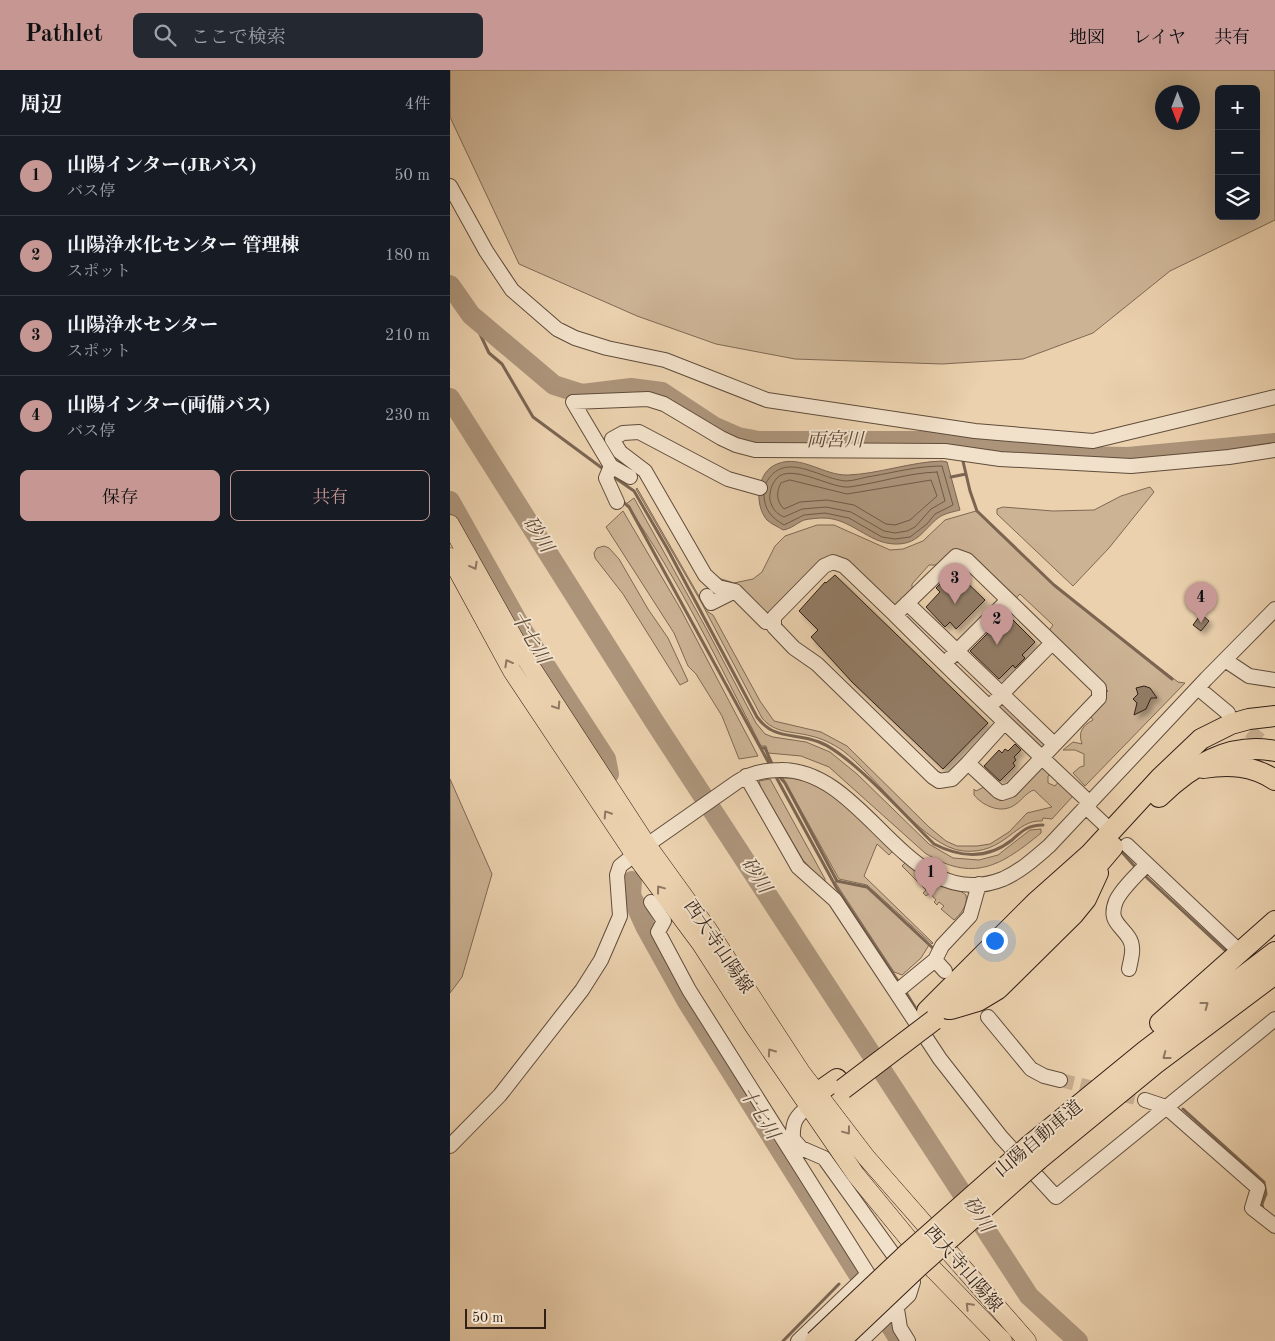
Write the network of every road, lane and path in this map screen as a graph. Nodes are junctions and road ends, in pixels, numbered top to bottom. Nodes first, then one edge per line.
1 (450, 186) edge
2 (1275, 397) edge
3 (1275, 450) edge
4 (611, 466) junction
5 (630, 477) dead end
6 (760, 488) dead end
7 (617, 502) dead end
8 (450, 524) edge
9 (450, 557) edge
10 (735, 591) junction
11 (707, 596) dead end
12 (1008, 600) junction
13 (907, 603) junction
14 (1275, 609) edge
15 (895, 615) junction
16 (773, 622) junction
17 (1052, 643) junction
18 (956, 651) junction
19 (1225, 660) junction
20 (945, 664) junction
21 (1275, 680) edge
22 (1198, 688) junction
23 (1001, 694) junction
24 (989, 707) junction
25 (1228, 713) tunnel mouth
26 (1275, 716) edge
27 (1004, 723) junction
28 (1275, 739) edge
29 (1054, 744) junction
30 (1275, 751) edge
31 (1042, 758) junction
32 (1189, 762) junction
33 (968, 763) junction
34 (741, 779) junction
35 (1275, 780) edge
36 (1088, 806) junction
37 (1105, 825) dead end
38 (1127, 845) dead end
39 (640, 850) junction
40 (1099, 854) junction
41 (1146, 865) junction
42 (979, 884) junction
43 (651, 902) dead end
44 (1275, 921) edge
45 (1237, 949) dead end
46 (1275, 952) edge
47 (935, 960) junction
48 (1129, 969) dead end
49 (945, 971) dead end
50 (1275, 974) edge
51 (896, 992) junction
52 (936, 1013) junction
53 (988, 1017) dead end
54 (1275, 1019) edge
55 (1060, 1080) tunnel mouth
56 (1144, 1100) tunnel mouth
57 (817, 1101) junction
58 (1166, 1107) junction
59 (1047, 1132) junction
60 (450, 1146) edge
61 (1034, 1152) junction
62 (1275, 1226) edge
63 (868, 1274) junction
64 (894, 1311) junction
65 (798, 1341) edge
66 (815, 1341) edge
67 (840, 1341) edge
68 (862, 1341) edge
69 (908, 1341) edge
70 (1003, 1341) edge
71 (1026, 1341) edge

1 - 2 street
3 - 4 street
4 - 5 street
4 - 7 street
6 - 10 street
8 -> 39 main road, 西大寺山陽線
39 -> 9 main road, 西大寺山陽線
10 - 11 street
10 - 16 street
12 - 13 street
12 - 17 street
12 - 18 street
13 - 15 street
13 - 18 street
14 - 19 street
15 - 16 street
15 - 20 street
16 - 33 street
17 - 23 street
17 - 29 street
18 - 20 street
18 - 23 street
19 - 21 street
19 - 22 street
20 - 24 street
22 - 25 street
22 - 36 street
23 - 24 street
23 - 29 street
24 - 27 street
26 - 32 highway
27 - 31 street
27 - 33 street
28 - 32 highway
29 - 31 street
30 - 32 highway
31 - 33 street
31 - 36 street
32 - 35 highway
32 - 40 highway
34 - 39 street
34 - 42 street
34 - 51 street
36 - 37 street
36 - 42 street
38 - 41 street
39 - 57 main road, 西大寺山陽線
39 - 60 street
40 - 52 highway
40 - 52 highway
41 - 45 street
41 - 48 street
42 - 47 street
43 - 63 street
44 - 59 highway
59 -> 46 highway, 山陽自動車道
47 - 49 street
47 - 51 street
50 -> 61 highway, 山陽自動車道
51 - 58 street
52 - 57 highway
53 - 55 street
54 - 58 street
56 - 58 street
57 - 64 street
70 -> 57 main road, 西大寺山陽線
57 -> 71 main road, 西大寺山陽線
58 - 62 street
59 - 61 highway, 山陽自動車道
61 - 66 highway, 山陽自動車道, bridge
61 - 67 highway, 山陽自動車道, bridge
63 - 64 street
63 - 65 street
64 - 68 street
64 - 69 street

